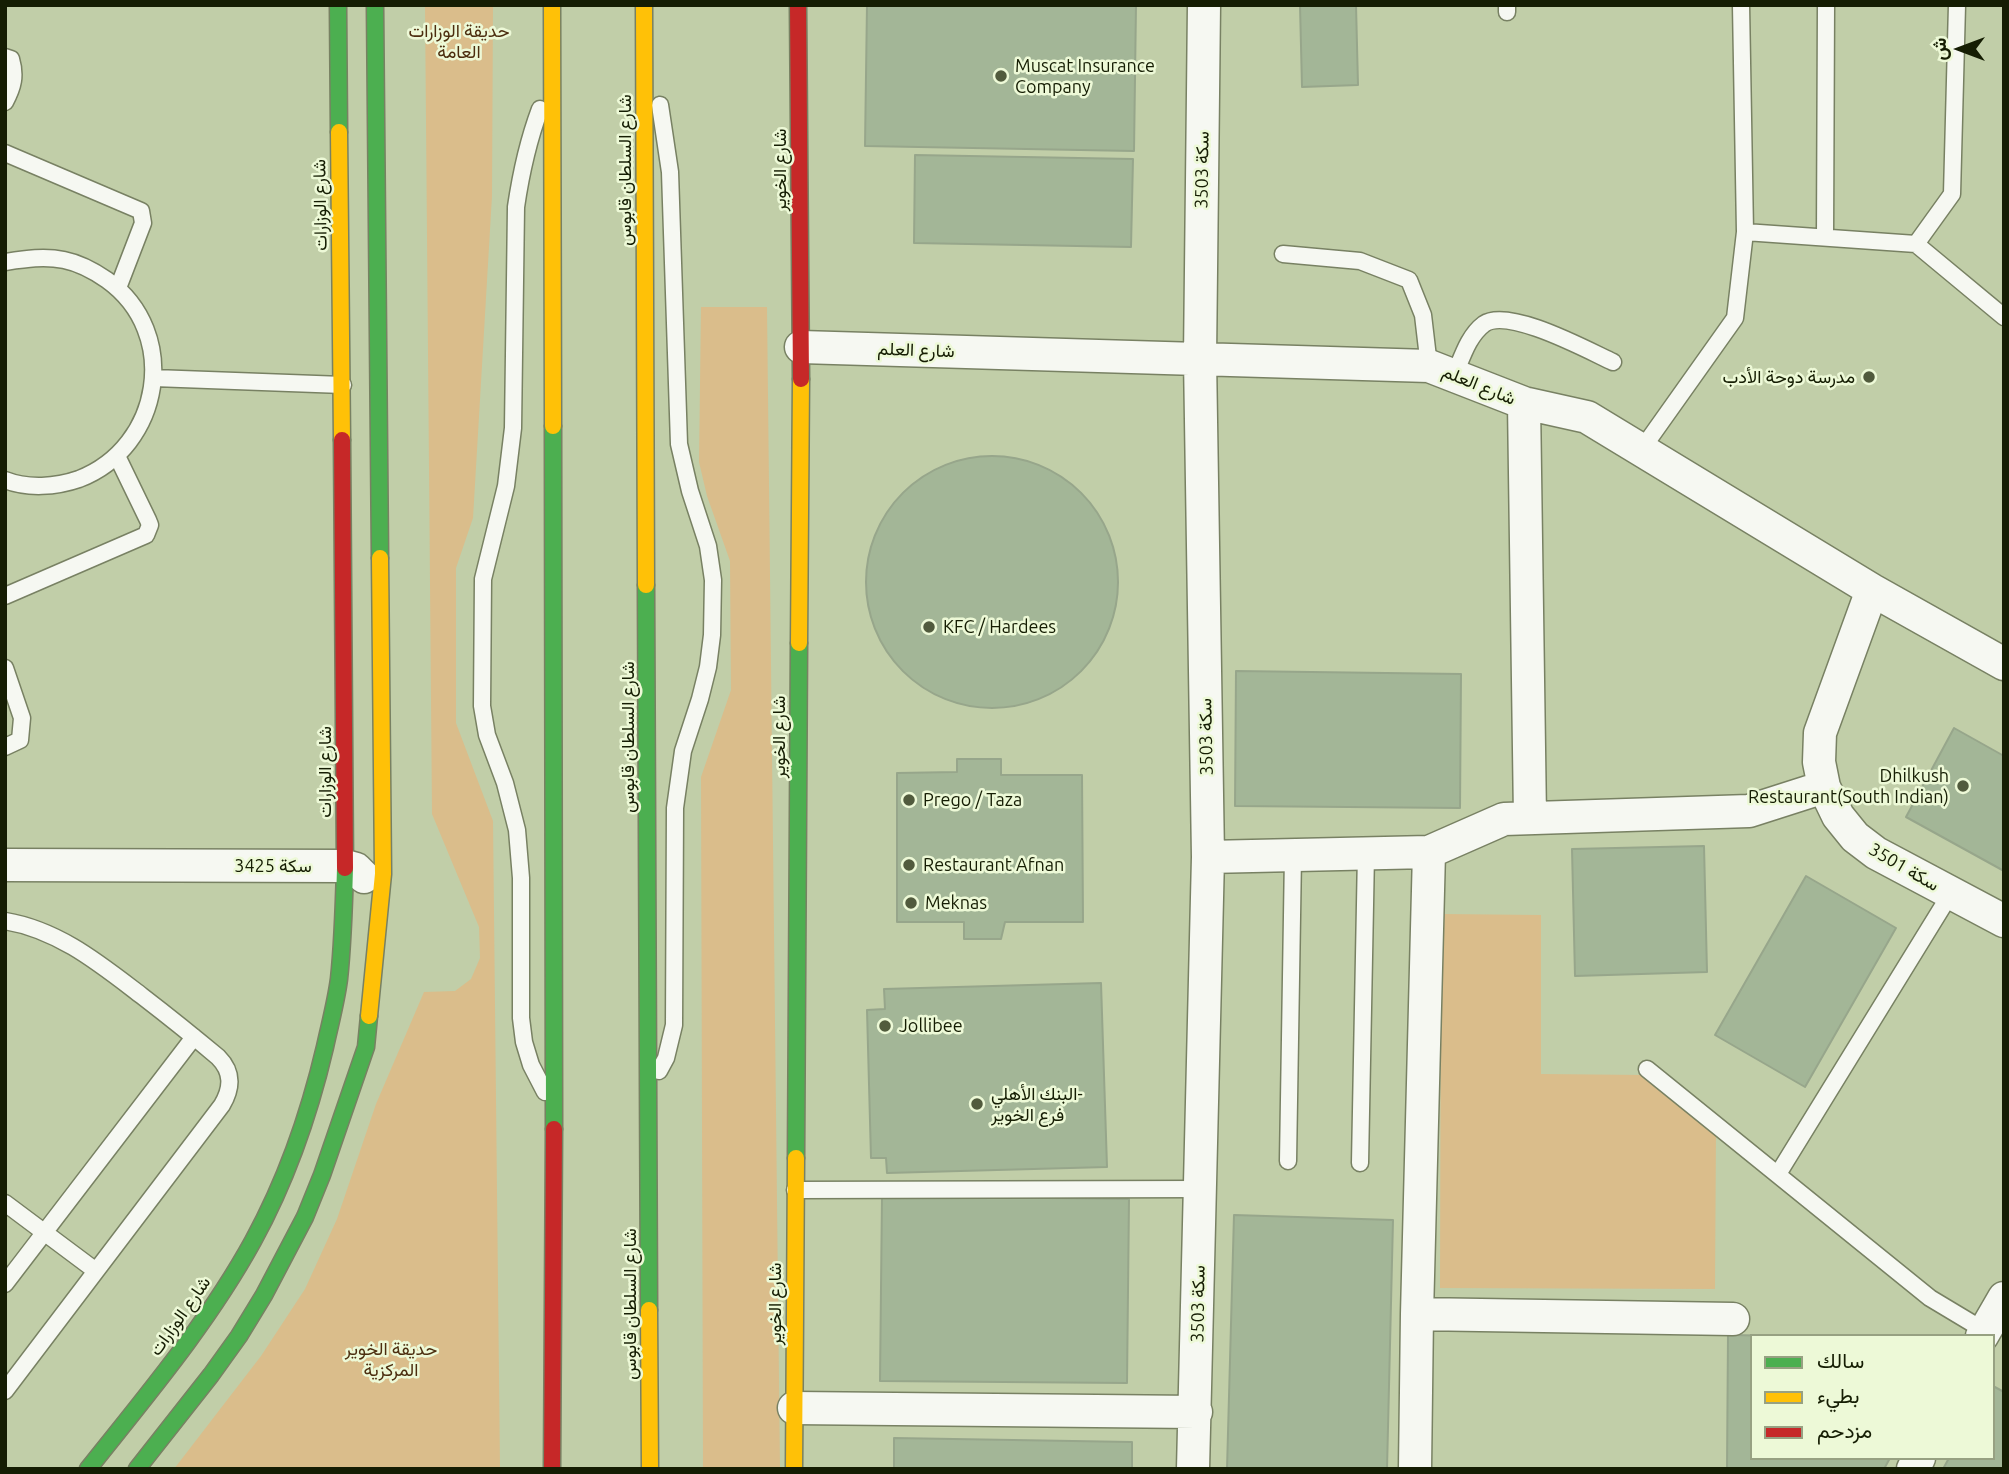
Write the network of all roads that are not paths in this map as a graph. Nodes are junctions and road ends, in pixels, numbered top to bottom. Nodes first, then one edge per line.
1 (338, 5) edge
2 (366, 5) edge
3 (375, 5) edge
4 (552, 5) edge
5 (644, 5) edge
6 (798, 5) edge
7 (1205, 5) edge
8 (1741, 5) edge
9 (1826, 5) edge
10 (1957, 5) edge
11 (5, 57) edge
12 (644, 58) junction
13 (376, 60) junction
14 (552, 81) junction
15 (5, 102) edge
16 (5, 153) edge
17 (1745, 232) junction
18 (1825, 237) junction
19 (1916, 244) junction
20 (1283, 254) dead end
21 (5, 262) edge
22 (118, 288) junction
23 (2004, 317) edge
24 (801, 347) junction
25 (1200, 358) junction
26 (1613, 362) dead end
27 (1442, 371) junction
28 (153, 378) junction
29 (341, 385) junction
30 (1524, 403) junction
31 (1642, 449) junction
32 (117, 456) junction
33 (5, 480) edge
34 (380, 552) junction
35 (1872, 590) junction
36 (5, 596) edge
37 (2004, 664) edge
38 (5, 668) edge
39 (5, 747) edge
40 (1824, 787) junction
41 (1530, 818) junction
42 (1429, 852) junction
43 (1366, 853) junction
44 (1293, 855) junction
45 (1208, 857) junction
46 (5, 865) edge
47 (345, 866) junction
48 (1951, 893) junction
49 (5, 921) edge
50 (2004, 921) edge
51 (194, 1037) junction
52 (366, 1047) junction
53 (1647, 1069) dead end
54 (648, 1087) junction
55 (554, 1106) junction
56 (1288, 1161) dead end
57 (1360, 1163) dead end
58 (1778, 1174) junction
59 (1201, 1189) junction
60 (794, 1190) junction
61 (5, 1203) edge
62 (45, 1233) junction
63 (96, 1270) junction
64 (5, 1284) edge
65 (2004, 1298) edge
66 (1417, 1314) junction
67 (1733, 1320) dead end
68 (1983, 1334) edge
69 (5, 1391) edge
70 (794, 1408) junction
71 (1196, 1412) junction
72 (88, 1469) edge
73 (137, 1469) edge
74 (552, 1469) edge
75 (650, 1469) edge
76 (793, 1469) edge
77 (1193, 1469) edge
78 (1415, 1469) edge

1 - 29 main road, شارع الوزارات
2 - 13 street
3 - 13 main road
4 - 14 main road
5 - 12 main road, شارع السلطان قابوس
6 - 24 main road, شارع الخوير
7 - 25 street, سكة 3503
8 - 17 lane
9 - 18 lane
10 - 19 lane
11 - 15 lane
12 - 54 main road, شارع السلطان قابوس
12 - 54 lane
13 - 34 main road
14 - 55 main road
14 - 55 lane
16 - 22 lane
17 - 18 lane
17 - 31 lane
18 - 19 lane
19 - 23 lane
20 - 27 lane
21 - 22 lane
22 - 28 lane
24 - 25 street, شارع العلم
24 - 60 main road, شارع الخوير
25 - 27 street, شارع العلم
25 - 45 street, سكة 3503
26 - 27 lane
27 - 30 street, شارع العلم
28 - 29 lane
28 - 32 lane
29 - 34 lane
29 - 47 main road, شارع الوزارات
30 - 31 street, شارع العلم
30 - 41 street
31 - 35 street, شارع العلم
32 - 33 lane
32 - 36 lane
34 - 52 main road
35 - 37 street, شارع العلم
35 - 40 street, سكة 3501
38 - 39 lane
40 - 41 street
40 - 48 street, سكة 3501
41 - 42 street
42 - 43 street
42 - 66 street
43 - 44 street
43 - 57 lane
44 - 45 street
44 - 56 lane
45 - 59 street, سكة 3503
46 - 47 street, سكة 3425
47 - 52 street
47 - 72 main road, شارع الوزارات
48 - 50 street, سكة 3501
48 - 58 lane
49 - 51 lane
51 - 62 lane
51 - 63 lane
52 - 73 main road
53 - 58 lane
54 - 75 main road, شارع السلطان قابوس
55 - 74 main road
58 - 68 lane
59 - 60 lane
59 - 71 street, سكة 3503
60 - 70 main road, شارع الخوير
61 - 62 lane
62 - 63 lane
62 - 64 lane
63 - 69 lane
65 - 68 street
66 - 67 street
66 - 78 street
70 - 71 street
70 - 76 main road, شارع الخوير
71 - 77 street, سكة 3503

